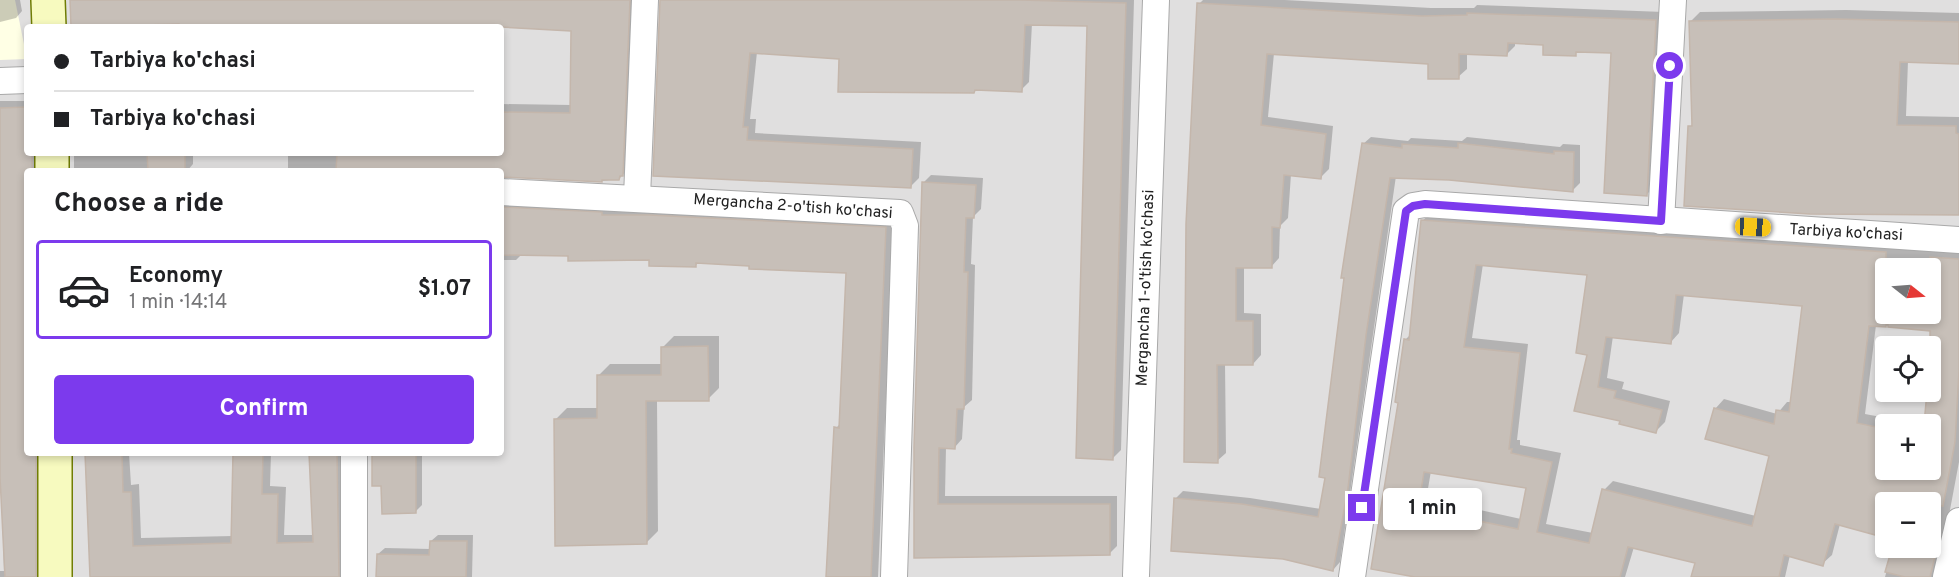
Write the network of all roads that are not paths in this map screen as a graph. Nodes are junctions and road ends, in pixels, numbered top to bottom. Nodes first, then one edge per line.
1 (48, 0) edge
2 (645, 0) edge
3 (1156, 0) edge
4 (1673, 0) edge
5 (49, 24) edge
6 (24, 80) edge
7 (0, 81) edge
8 (504, 192) edge
9 (637, 197) junction
10 (1661, 221) junction
11 (1959, 240) edge
12 (55, 456) edge
13 (354, 456) edge
14 (1959, 521) edge
15 (1137, 576) edge
16 (55, 577) edge
17 (354, 577) edge
18 (894, 577) edge
19 (1352, 577) edge
20 (1946, 577) edge

1 - 5 main road
2 - 9 street
3 - 15 street, Mergancha 1-o'tish ko'chasi
4 - 10 street
6 - 7 street
8 - 9 street, Mergancha 2-o'tish ko'chasi
9 - 18 street, Mergancha 2-o'tish ko'chasi
10 - 11 street, Tarbiya ko'chasi
10 - 19 street, Tarbiya ko'chasi
12 - 16 main road
13 - 17 street
14 - 20 street

